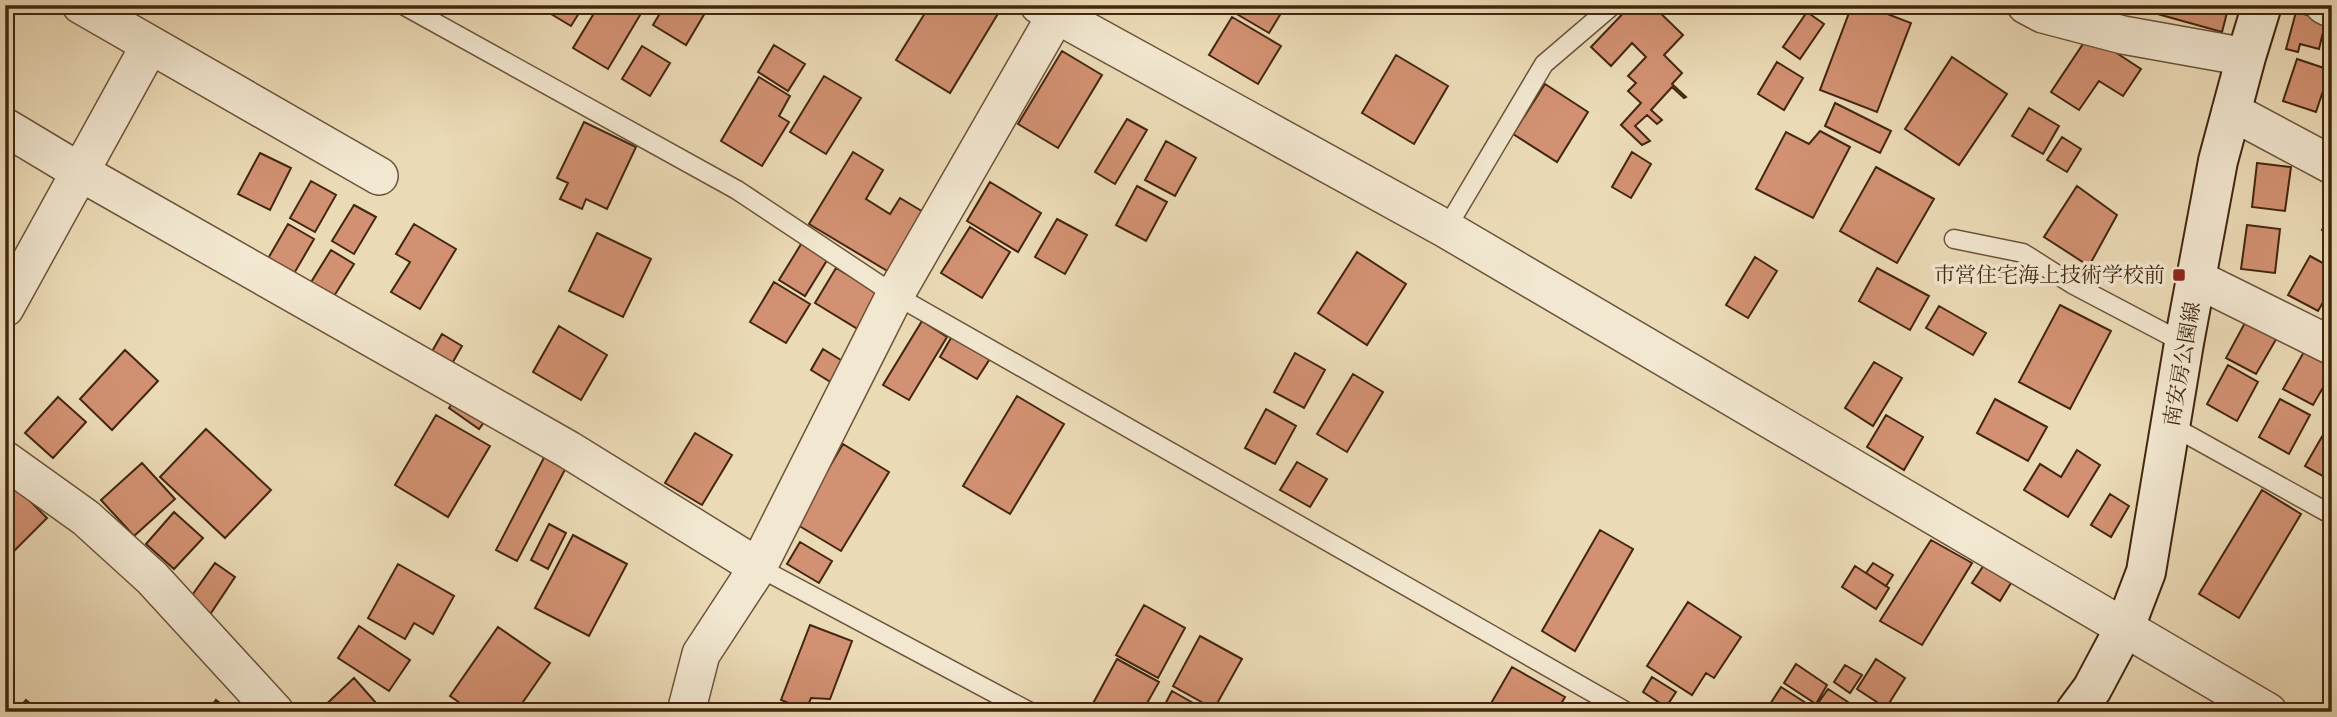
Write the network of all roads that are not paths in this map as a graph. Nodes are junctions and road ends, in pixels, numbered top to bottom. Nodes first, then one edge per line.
1 (81, 5) edge
2 (403, 5) edge
3 (1613, 5) edge
4 (2026, 5) edge
5 (2262, 5) edge
6 (2324, 5) edge
7 (2332, 9) edge
8 (1047, 10) edge
9 (150, 45) junction
10 (2246, 57) junction
11 (2231, 111) junction
12 (5, 127) edge
13 (2332, 165) edge
14 (80, 172) junction
15 (379, 176) dead end
16 (1446, 229) junction
17 (1954, 239) dead end
18 (2197, 279) junction
19 (894, 295) junction
20 (5, 308) edge
21 (2184, 343) junction
22 (2332, 346) edge
23 (2172, 426) junction
24 (5, 460) edge
25 (2332, 515) edge
26 (758, 567) junction
27 (2125, 627) junction
28 (275, 712) edge
29 (687, 712) edge
30 (1030, 712) edge
31 (1627, 712) edge
32 (2075, 712) edge
33 (2268, 712) edge

1 - 9 street
2 - 19 lane
3 - 16 lane
4 - 10 street
5 - 10 main road, 南安房公園線
6 - 7 street
8 - 16 street
8 - 19 street
9 - 14 street
9 - 15 street
10 - 11 main road, 南安房公園線
11 - 13 street
11 - 18 main road, 南安房公園線
12 - 14 street
14 - 20 street
14 - 26 street
16 - 27 street
17 - 21 lane
18 - 21 main road, 南安房公園線
18 - 22 street
19 - 26 street
19 - 31 lane
21 - 23 main road, 南安房公園線
23 - 25 lane
23 - 27 main road, 南安房公園線
24 - 28 street
26 - 29 street
26 - 30 lane
27 - 32 main road, 南安房公園線
27 - 33 street

